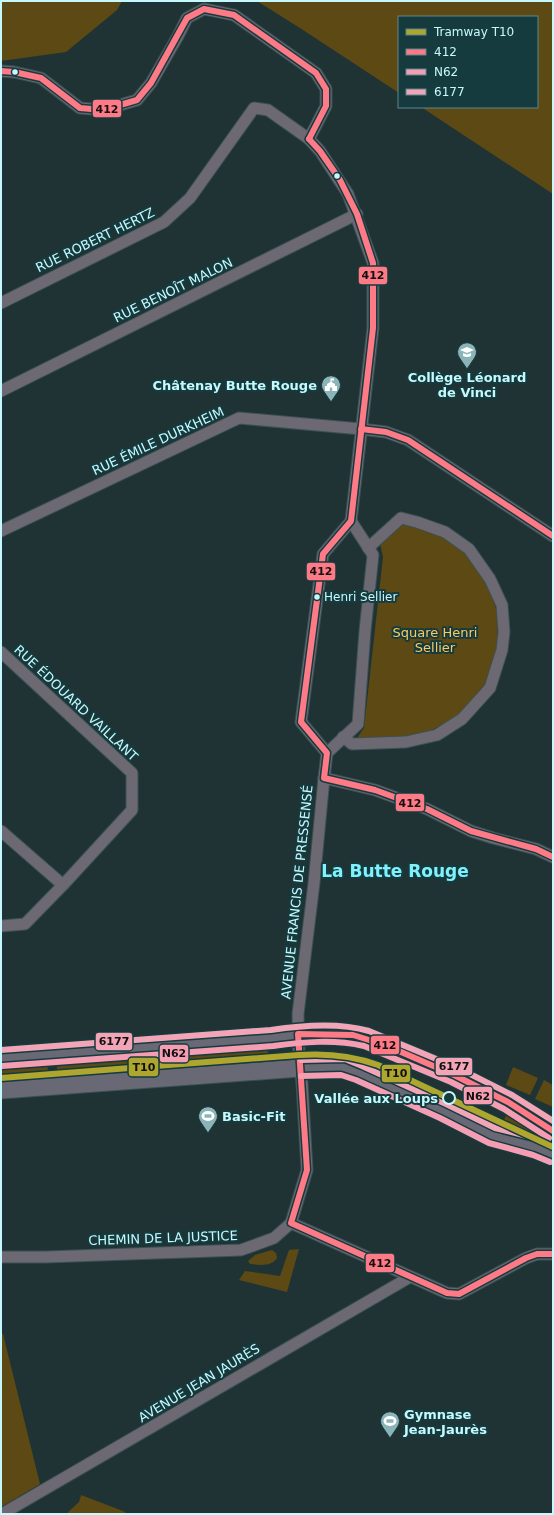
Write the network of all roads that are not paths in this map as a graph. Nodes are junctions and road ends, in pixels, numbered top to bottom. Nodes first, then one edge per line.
1 (1, 71) edge
2 (309, 139) junction
3 (357, 214) junction
4 (1, 302) edge
5 (1, 391) edge
6 (361, 429) junction
7 (351, 521) junction
8 (1, 531) edge
9 (553, 536) edge
10 (368, 548) junction
11 (1, 652) edge
12 (343, 738) junction
13 (327, 753) junction
14 (324, 778) junction
15 (1, 831) edge
16 (553, 857) edge
17 (63, 885) junction
18 (1, 926) edge
19 (298, 1034) junction
20 (1, 1058) edge
21 (300, 1068) junction
22 (1, 1090) edge
23 (553, 1131) edge
24 (553, 1154) edge
25 (291, 1223) junction
26 (553, 1254) edge
27 (1, 1257) edge
28 (410, 1277) junction
29 (2, 1514) edge

1 - 2 street
2 - 3 street
2 - 4 street, RUE ROBERT HERTZ
3 - 5 street, RUE BENOÎT MALON
3 - 6 street
6 - 7 street
6 - 8 street, RUE ÉMILE DURKHEIM
6 - 9 street, RUE ÉMILE DURKHEIM
7 - 10 street
7 - 13 street
10 - 12 street
10 - 12 street
11 - 17 street, RUE ÉDOUARD VAILLANT
12 - 13 street
13 - 14 street, AVENUE FRANCIS DE PRESSENSÉ
14 - 16 street
14 - 19 street, AVENUE FRANCIS DE PRESSENSÉ
15 - 17 street
17 - 18 street, RUE ÉDOUARD VAILLANT
19 - 20 main road
19 - 21 street, AVENUE FRANCIS DE PRESSENSÉ
19 - 23 main road
21 - 22 main road
21 - 24 main road
21 - 25 street, AVENUE FRANCIS DE PRESSENSÉ
25 - 27 street, CHEMIN DE LA JUSTICE
25 - 28 street
26 - 28 street
28 - 29 street, AVENUE JEAN JAURÈS

